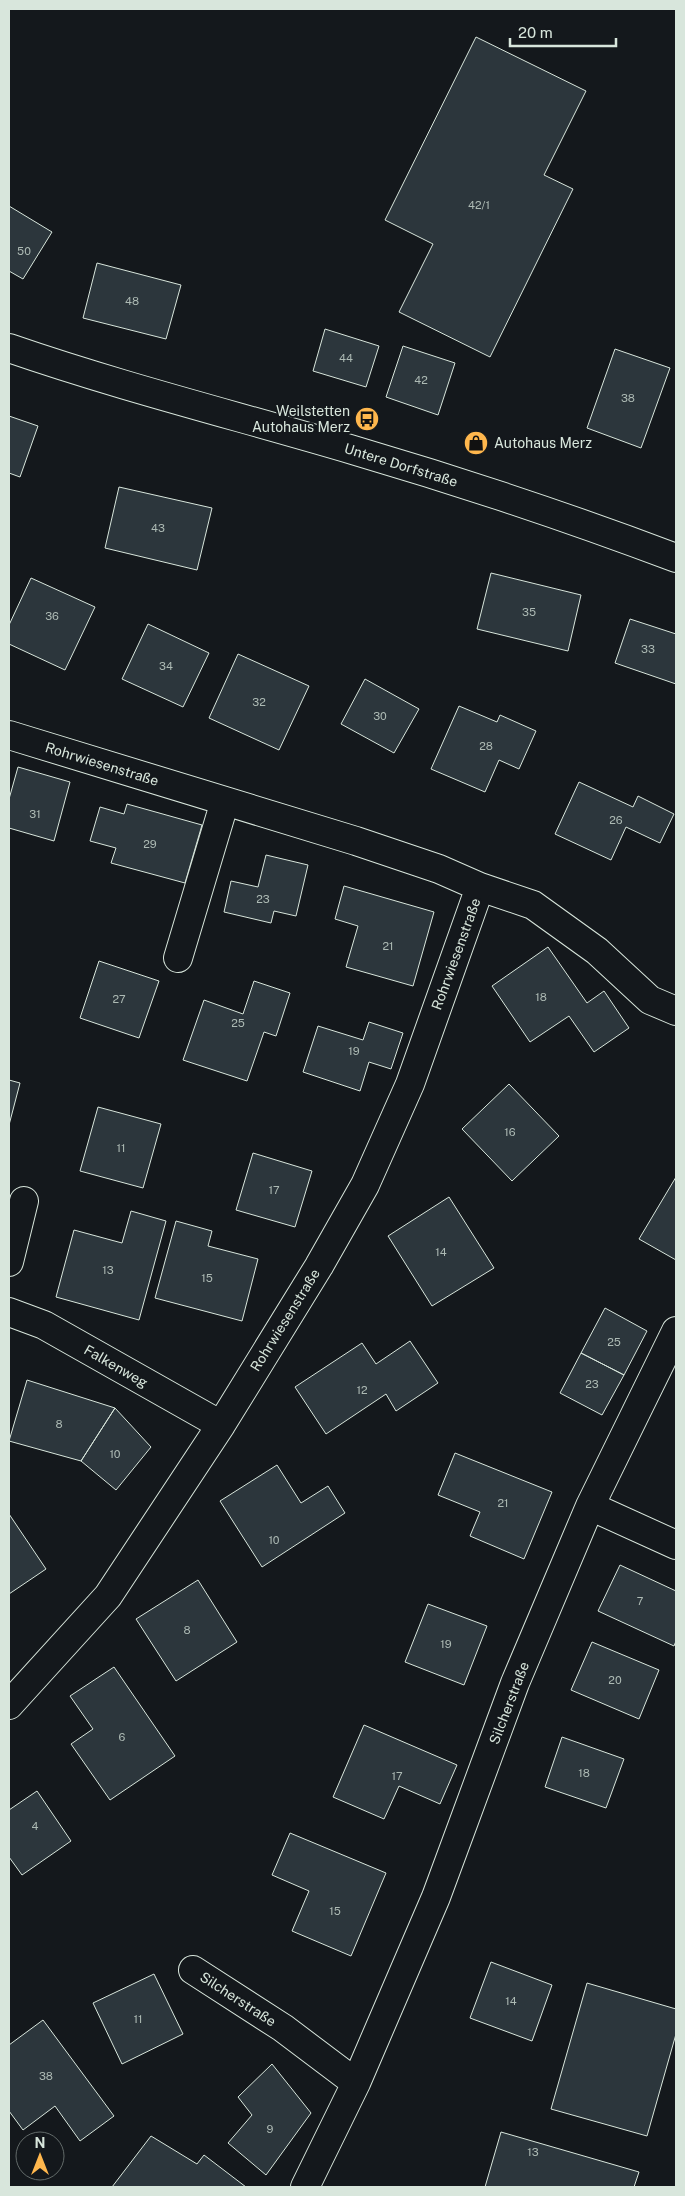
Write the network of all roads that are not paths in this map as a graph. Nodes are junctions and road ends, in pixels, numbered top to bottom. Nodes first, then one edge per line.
1 (9, 348) edge
2 (676, 558) edge
3 (9, 735) edge
4 (225, 801) junction
5 (480, 888) junction
6 (178, 958) dead end
7 (676, 1011) edge
8 (24, 1201) dead end
9 (9, 1262) edge
10 (9, 1312) edge
11 (676, 1331) edge
12 (221, 1425) junction
13 (590, 1506) junction
14 (676, 1545) edge
15 (9, 1705) edge
16 (193, 1970) dead end
17 (356, 2083) junction
18 (305, 2187) edge

1 - 2 street, Untere Dorfstraße
3 - 4 street, Rohrwiesenstraße
4 - 5 street, Rohrwiesenstraße
4 - 6 street
5 - 7 street, Rohrwiesenstraße
5 - 12 street, Rohrwiesenstraße
8 - 9 street
10 - 12 street, Falkenweg
11 - 13 street, Silcherstraße
12 - 15 street, Rohrwiesenstraße
13 - 14 street
13 - 17 street, Silcherstraße
16 - 17 street, Silcherstraße
17 - 18 street, Silcherstraße

